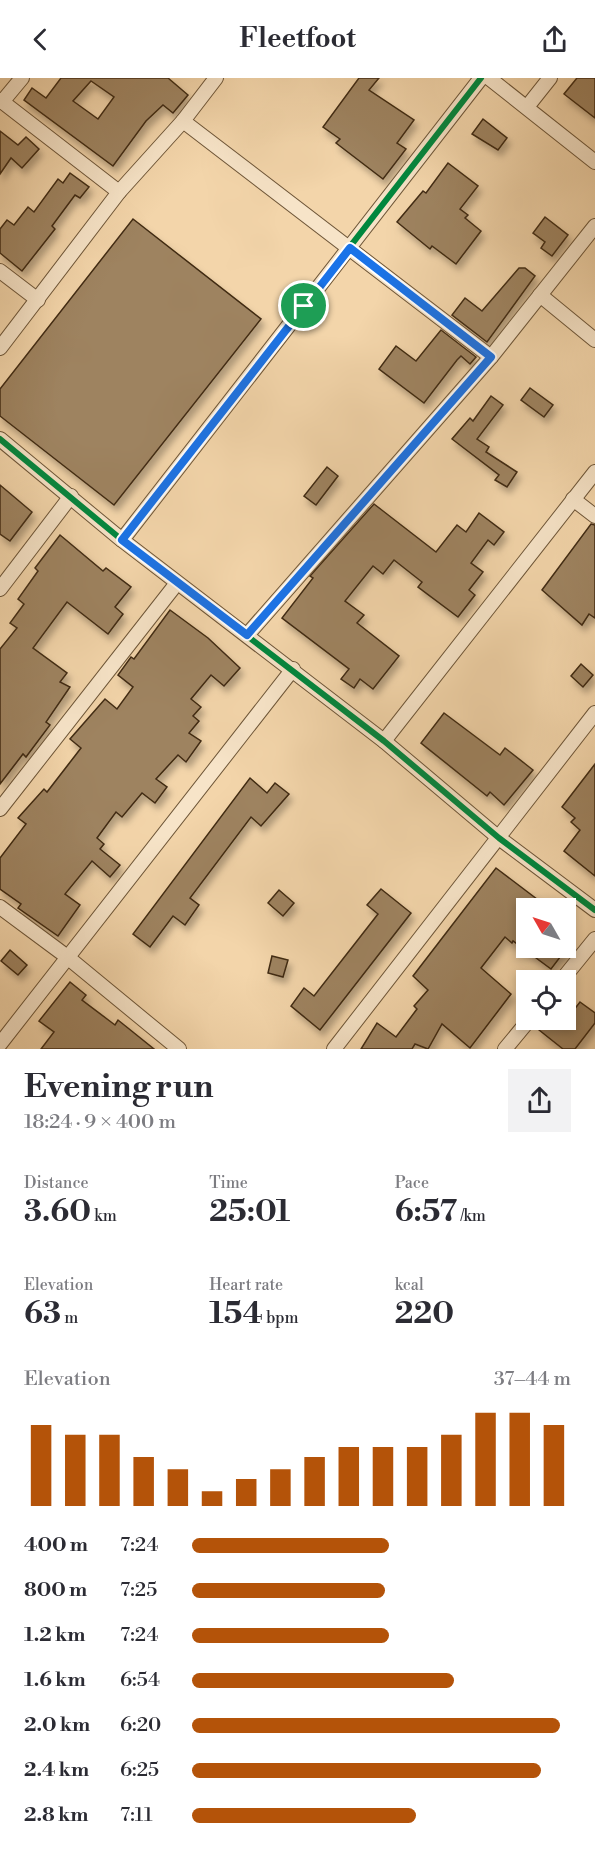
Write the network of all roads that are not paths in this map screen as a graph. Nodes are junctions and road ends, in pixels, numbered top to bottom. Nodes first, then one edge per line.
1 (22, 78) edge
2 (216, 78) edge
3 (482, 78) edge
4 (489, 78) edge
5 (550, 78) edge
6 (1, 101) edge
7 (527, 107) junction
8 (183, 121) junction
9 (595, 162) edge
10 (119, 192) junction
11 (595, 226) edge
12 (350, 248) junction
13 (0, 271) edge
14 (540, 295) junction
15 (38, 300) junction
16 (595, 340) edge
17 (0, 348) edge
18 (491, 357) junction
19 (0, 439) edge
20 (595, 472) edge
21 (71, 496) junction
22 (573, 499) junction
23 (595, 516) edge
24 (122, 540) junction
25 (177, 583) junction
26 (0, 589) edge
27 (247, 635) junction
28 (293, 669) junction
29 (595, 713) edge
30 (384, 741) junction
31 (0, 809) edge
32 (499, 838) junction
33 (0, 907) edge
34 (595, 910) edge
35 (595, 939) edge
36 (66, 956) junction
37 (570, 970) edge
38 (521, 1030) edge
39 (0, 1044) edge
40 (178, 1049) edge
41 (334, 1049) edge
42 (505, 1049) edge

1 - 6 street
2 - 8 street
3 - 12 street
4 - 7 street
5 - 7 street
6 - 10 street
7 - 9 street
8 - 10 street
8 - 12 street
10 - 15 street
11 - 14 street
12 - 18 street
12 - 24 street
13 - 15 street
14 - 16 street
14 - 18 street
15 - 17 street
18 - 27 street
19 - 21 street
20 - 22 street
21 - 24 street
21 - 26 street
22 - 23 street
22 - 30 street
24 - 25 street
25 - 27 street
25 - 31 street
27 - 28 street
28 - 30 street
28 - 36 street
29 - 32 street
30 - 32 street
32 - 34 street
32 - 41 street
33 - 36 street
35 - 37 street
36 - 39 street
36 - 40 street
38 - 42 street

